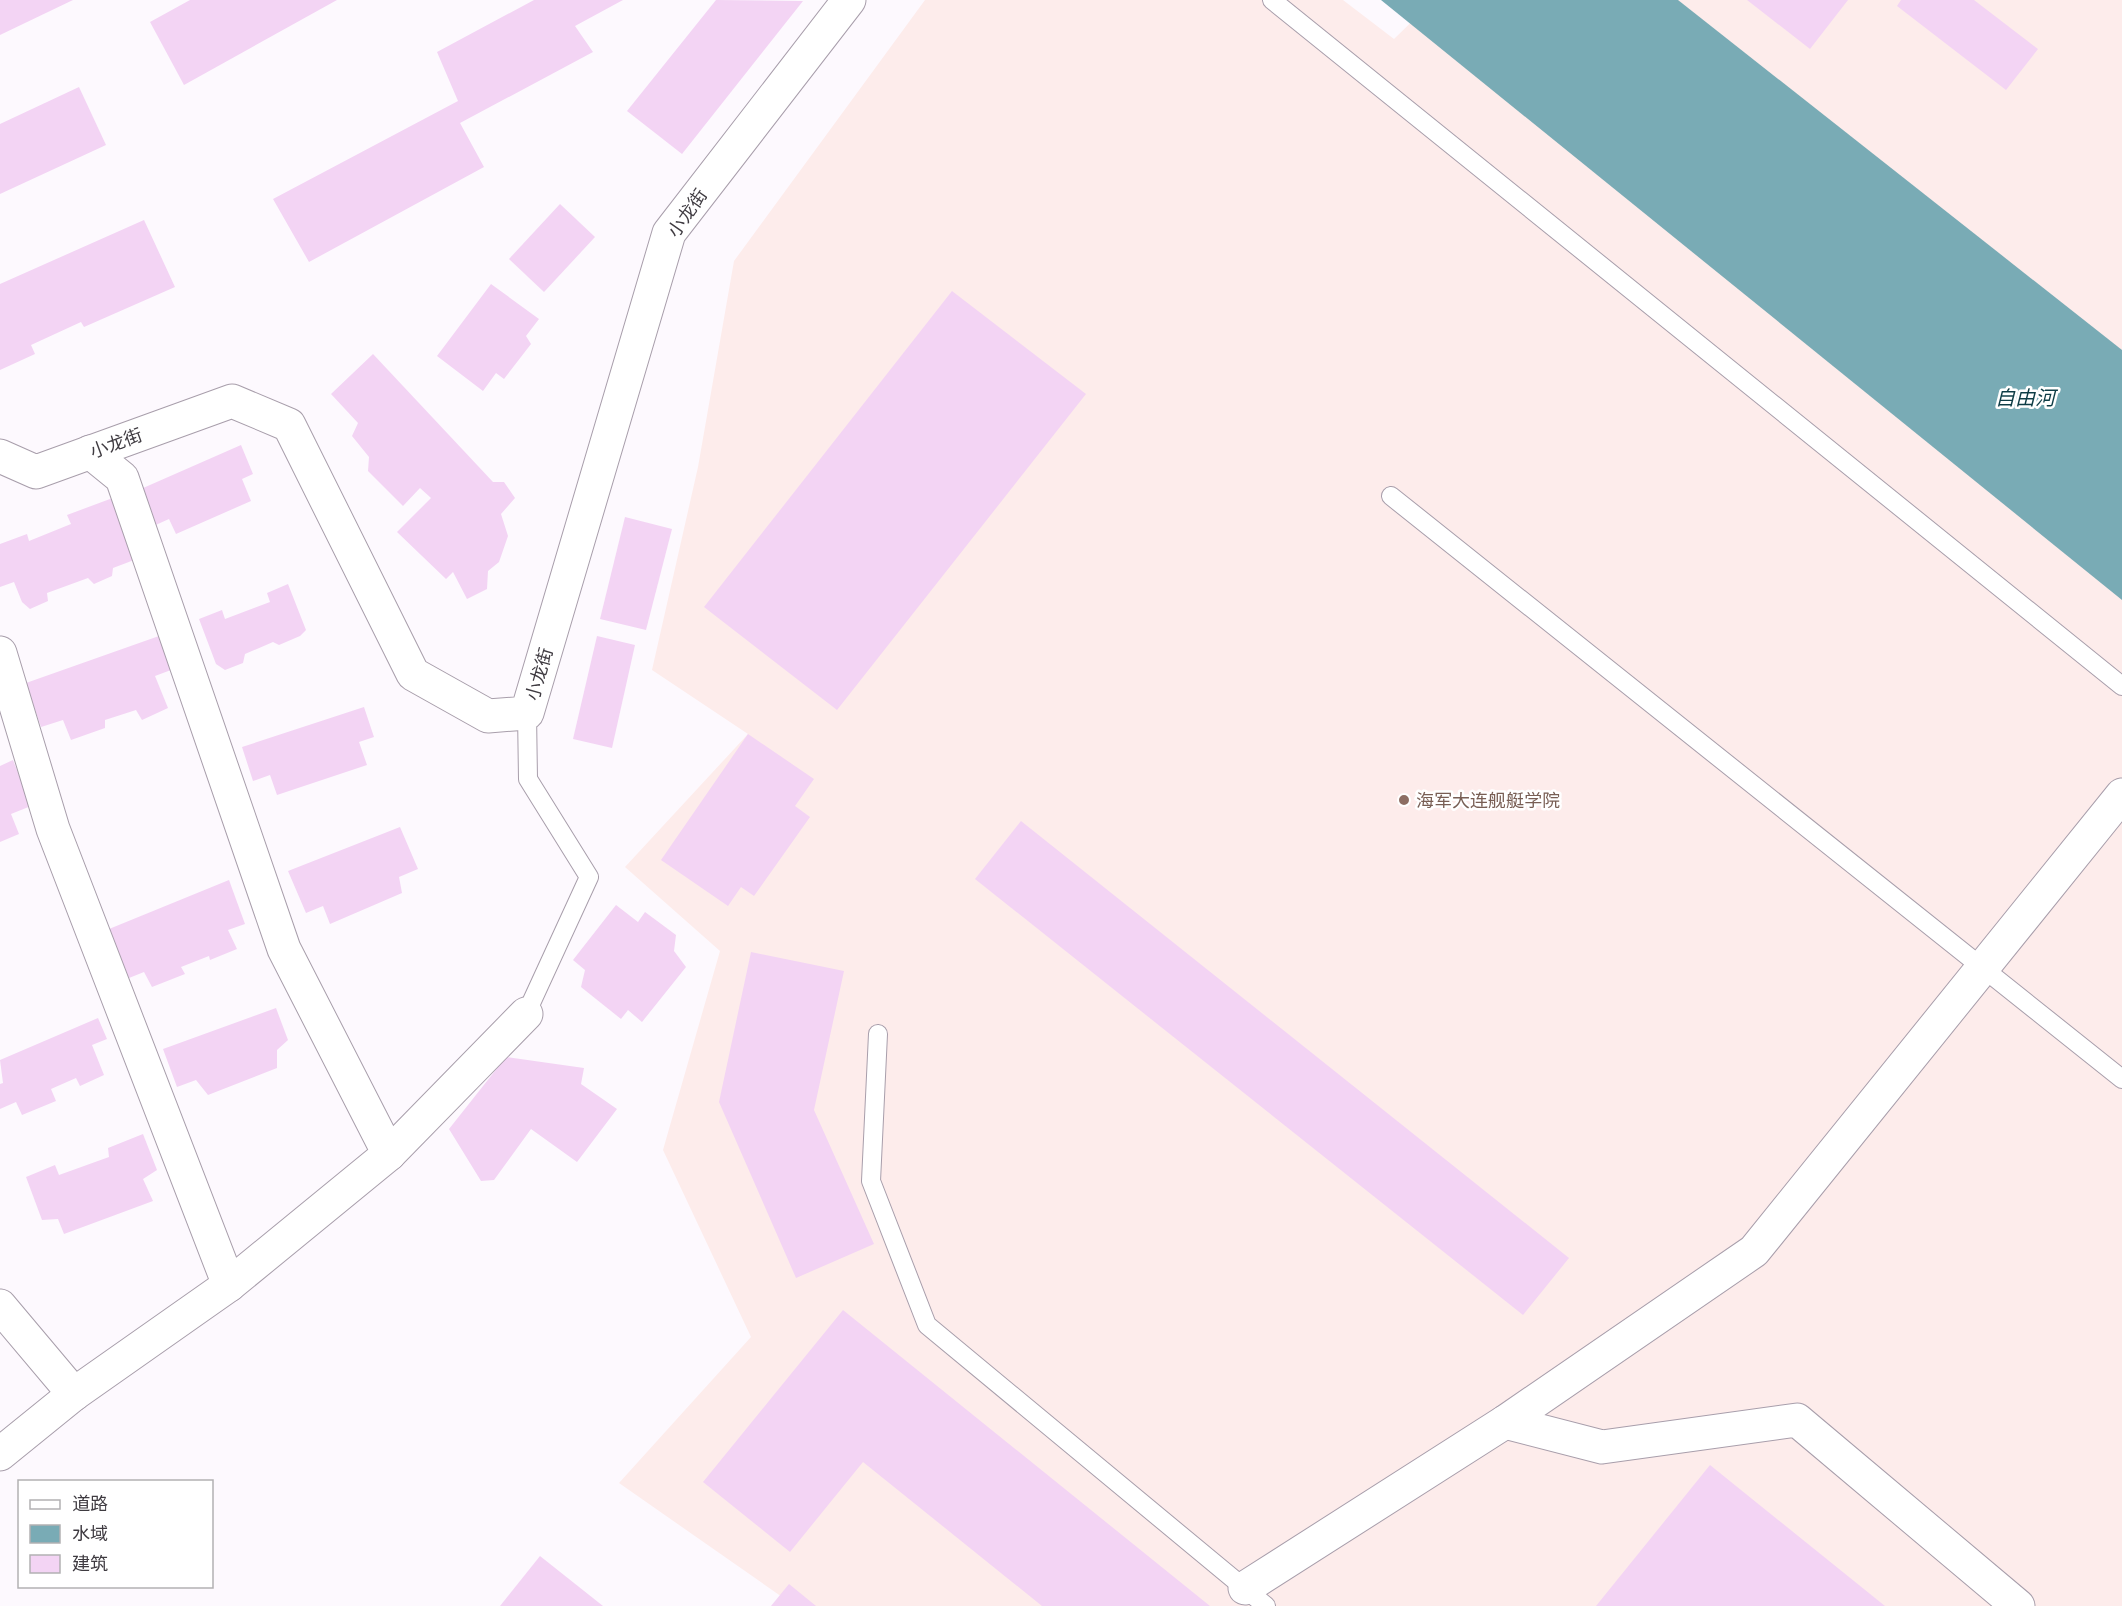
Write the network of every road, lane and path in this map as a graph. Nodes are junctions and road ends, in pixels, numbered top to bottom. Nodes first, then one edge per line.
1 (849, 0) edge
2 (1272, 0) edge
3 (90, 452) junction
4 (0, 456) edge
5 (1391, 495) dead end
6 (0, 653) edge
7 (2122, 686) edge
8 (527, 713) junction
9 (2122, 795) edge
10 (1982, 968) junction
11 (526, 1014) joint
12 (878, 1034) dead end
13 (2122, 1080) edge
14 (389, 1154) junction
15 (229, 1285) junction
16 (0, 1306) edge
17 (75, 1394) junction
18 (1505, 1422) junction
19 (0, 1454) edge
20 (1256, 1597) edge
21 (2018, 1606) edge

1 - 8 street, 小龙街
2 - 7 lane
3 - 4 street, 小龙街
3 - 8 street, 小龙街
3 - 14 street
5 - 10 lane
6 - 15 street
8 - 11 lane
9 - 10 street
10 - 13 lane
10 - 18 street
11 - 14 street
12 - 20 lane
14 - 15 street
15 - 17 street
16 - 17 street
17 - 19 street
18 - 20 street
18 - 21 street

